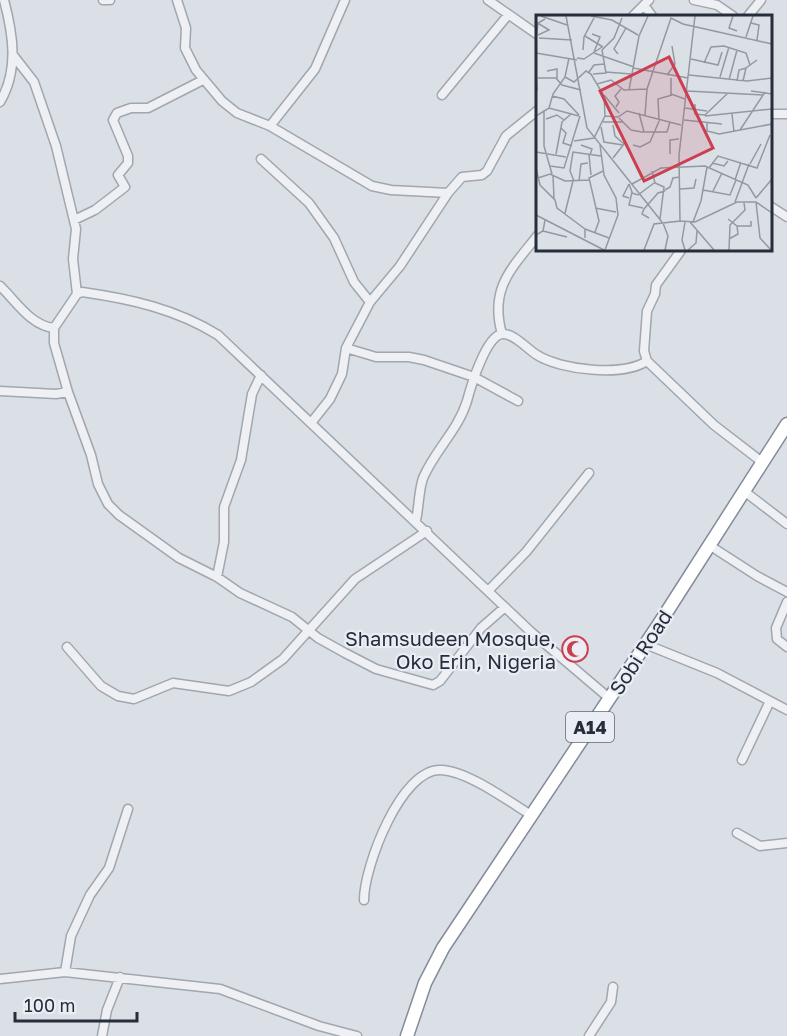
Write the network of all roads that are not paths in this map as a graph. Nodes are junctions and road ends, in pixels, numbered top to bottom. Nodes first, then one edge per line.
1 (4, 0) edge
2 (103, 0) edge
3 (110, 0) edge
4 (177, 0) edge
5 (345, 0) edge
6 (489, 0) edge
7 (694, 0) edge
8 (761, 0) edge
9 (647, 2) edge
10 (508, 15) junction
11 (634, 15) edge
12 (732, 15) edge
13 (749, 15) edge
14 (536, 34) edge
15 (13, 56) junction
16 (203, 80) junction
17 (442, 95) dead end
18 (0, 102) edge
19 (536, 112) edge
20 (270, 126) junction
21 (261, 159) dead end
22 (448, 193) junction
23 (772, 207) edge
24 (787, 218) edge
25 (74, 220) junction
26 (536, 238) edge
27 (681, 250) edge
28 (0, 286) edge
29 (77, 294) junction
30 (370, 302) junction
31 (54, 328) junction
32 (502, 334) junction
33 (346, 348) junction
34 (647, 361) junction
35 (261, 375) junction
36 (474, 377) junction
37 (0, 391) edge
38 (68, 392) junction
39 (518, 401) dead end
40 (311, 423) junction
41 (787, 424) edge
42 (762, 462) junction
43 (589, 473) dead end
44 (744, 491) junction
45 (416, 520) junction
46 (787, 524) edge
47 (426, 531) junction
48 (709, 545) junction
49 (217, 577) junction
50 (488, 591) junction
51 (787, 592) edge
52 (787, 602) edge
53 (505, 607) junction
54 (308, 629) junction
55 (645, 644) junction
56 (66, 647) dead end
57 (787, 647) edge
58 (609, 698) junction
59 (770, 700) junction
60 (787, 710) edge
61 (742, 760) dead end
62 (128, 809) dead end
63 (531, 815) junction
64 (737, 833) dead end
65 (787, 843) edge
66 (364, 900) dead end
67 (65, 972) junction
68 (120, 977) junction
69 (0, 979) edge
70 (614, 987) dead end
71 (102, 1036) edge
72 (357, 1036) edge
73 (407, 1036) edge
74 (589, 1036) edge

1 - 15 street
2 - 3 street
4 - 16 street
5 - 20 street
6 - 10 street
7 - 12 street
8 - 13 street
9 - 11 street
10 - 14 street
10 - 17 street
15 - 18 street
15 - 25 street
16 - 20 street
16 - 25 street
19 - 22 street
20 - 22 street
21 - 30 street
22 - 30 street
23 - 24 street
25 - 29 street
26 - 32 street
27 - 34 street
28 - 31 street
29 - 31 street
29 - 35 street
30 - 33 street
31 - 38 street
32 - 34 street
32 - 36 street
33 - 36 street
33 - 40 street
34 - 42 street
35 - 40 street
35 - 49 street
36 - 39 street
36 - 45 street
37 - 38 street
38 - 49 street
40 - 45 street
41 - 42 highway, Sobi Road / A14
42 - 44 highway, Sobi Road / A14
43 - 50 street
44 - 46 street
44 - 48 highway, Sobi Road / A14
45 - 47 street
47 - 50 street
47 - 54 street
48 - 51 street
48 - 55 highway, Sobi Road / A14
49 - 54 street
50 - 53 street
52 - 57 street
53 - 54 street
53 - 58 street
54 - 56 street
55 - 58 highway, Sobi Road / A14
55 - 59 street
58 - 63 highway, Sobi Road / A14
59 - 60 street
59 - 61 street
62 - 67 street
63 - 66 street
63 - 73 highway, Sobi Road / A14
64 - 65 street
67 - 68 street
67 - 69 street
68 - 71 street
68 - 72 street
70 - 74 street

